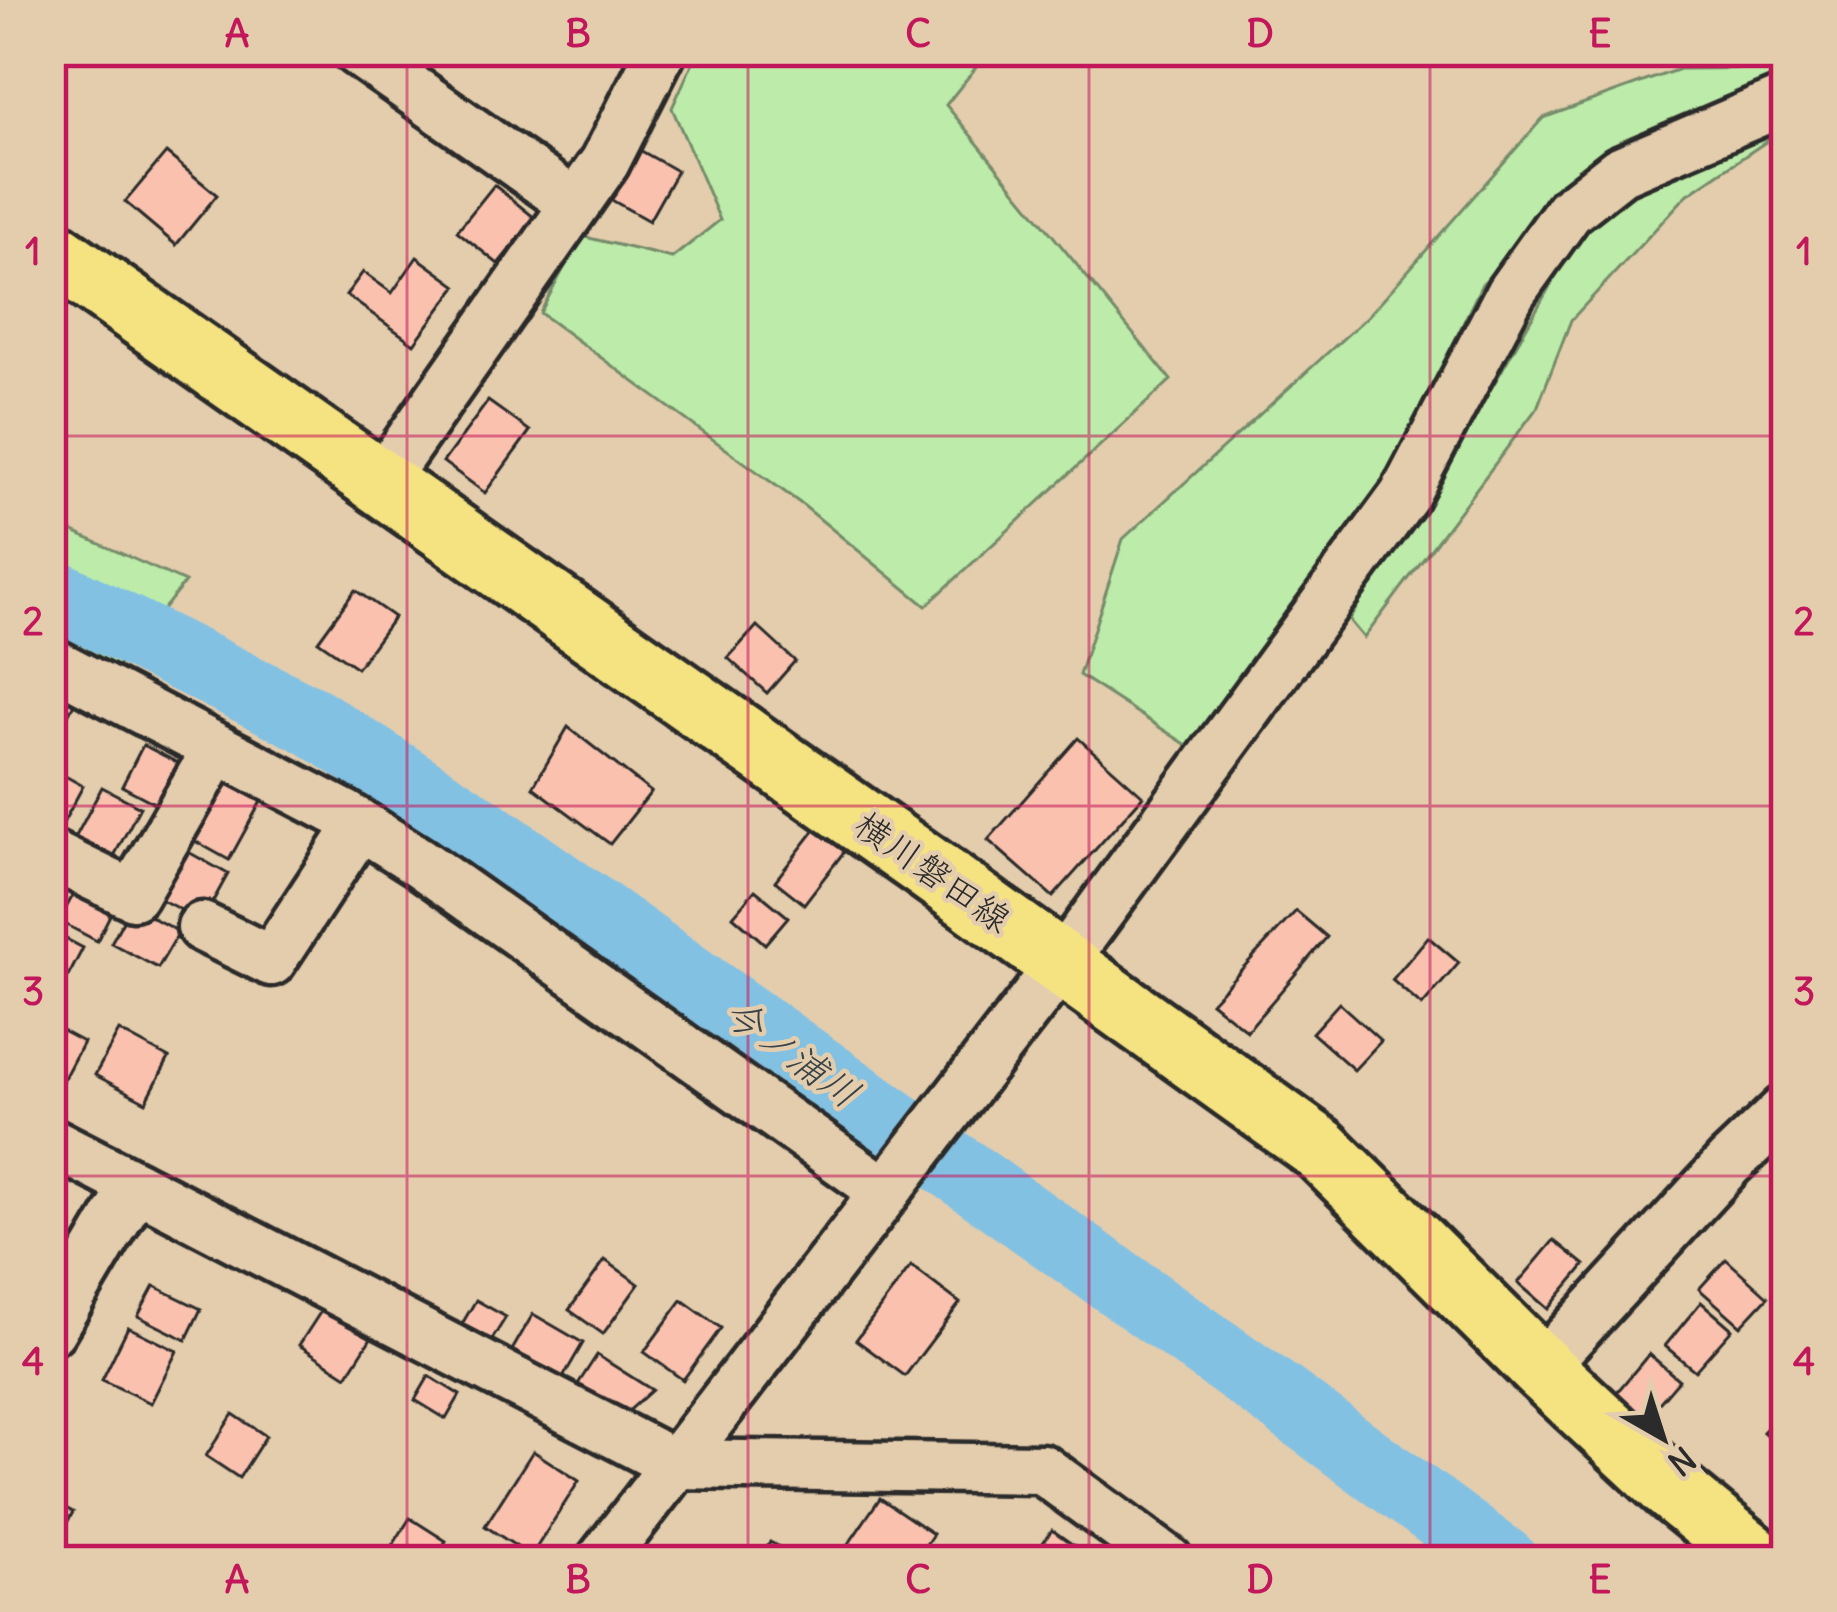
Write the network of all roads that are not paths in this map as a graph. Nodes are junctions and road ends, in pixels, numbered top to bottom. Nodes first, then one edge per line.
1 (357, 51) edge
2 (662, 51) edge
3 (1786, 100) edge
4 (575, 204) junction
5 (51, 251) edge
6 (381, 482) junction
7 (51, 662) edge
8 (218, 749) junction
9 (360, 825) junction
10 (51, 855) edge
11 (202, 927) dead end
12 (1062, 963) junction
13 (1786, 1109) edge
14 (51, 1142) edge
15 (136, 1186) junction
16 (886, 1189) junction
17 (51, 1330) edge
18 (1541, 1368) junction
19 (674, 1464) junction
20 (601, 1561) edge
21 (1168, 1561) edge
22 (1759, 1561) edge

1 - 4 street
2 - 4 street
3 - 12 street
4 - 6 street
5 - 6 main road, 横川磐田線
6 - 12 main road, 横川磐田線
7 - 8 street
8 - 9 street
8 - 10 street
9 - 11 street
9 - 16 street
12 - 16 street
12 - 18 main road, 横川磐田線
13 - 18 street
14 - 15 street
15 - 17 street
15 - 19 street
16 - 19 street
18 - 22 main road, 横川磐田線
19 - 20 street
19 - 21 street

